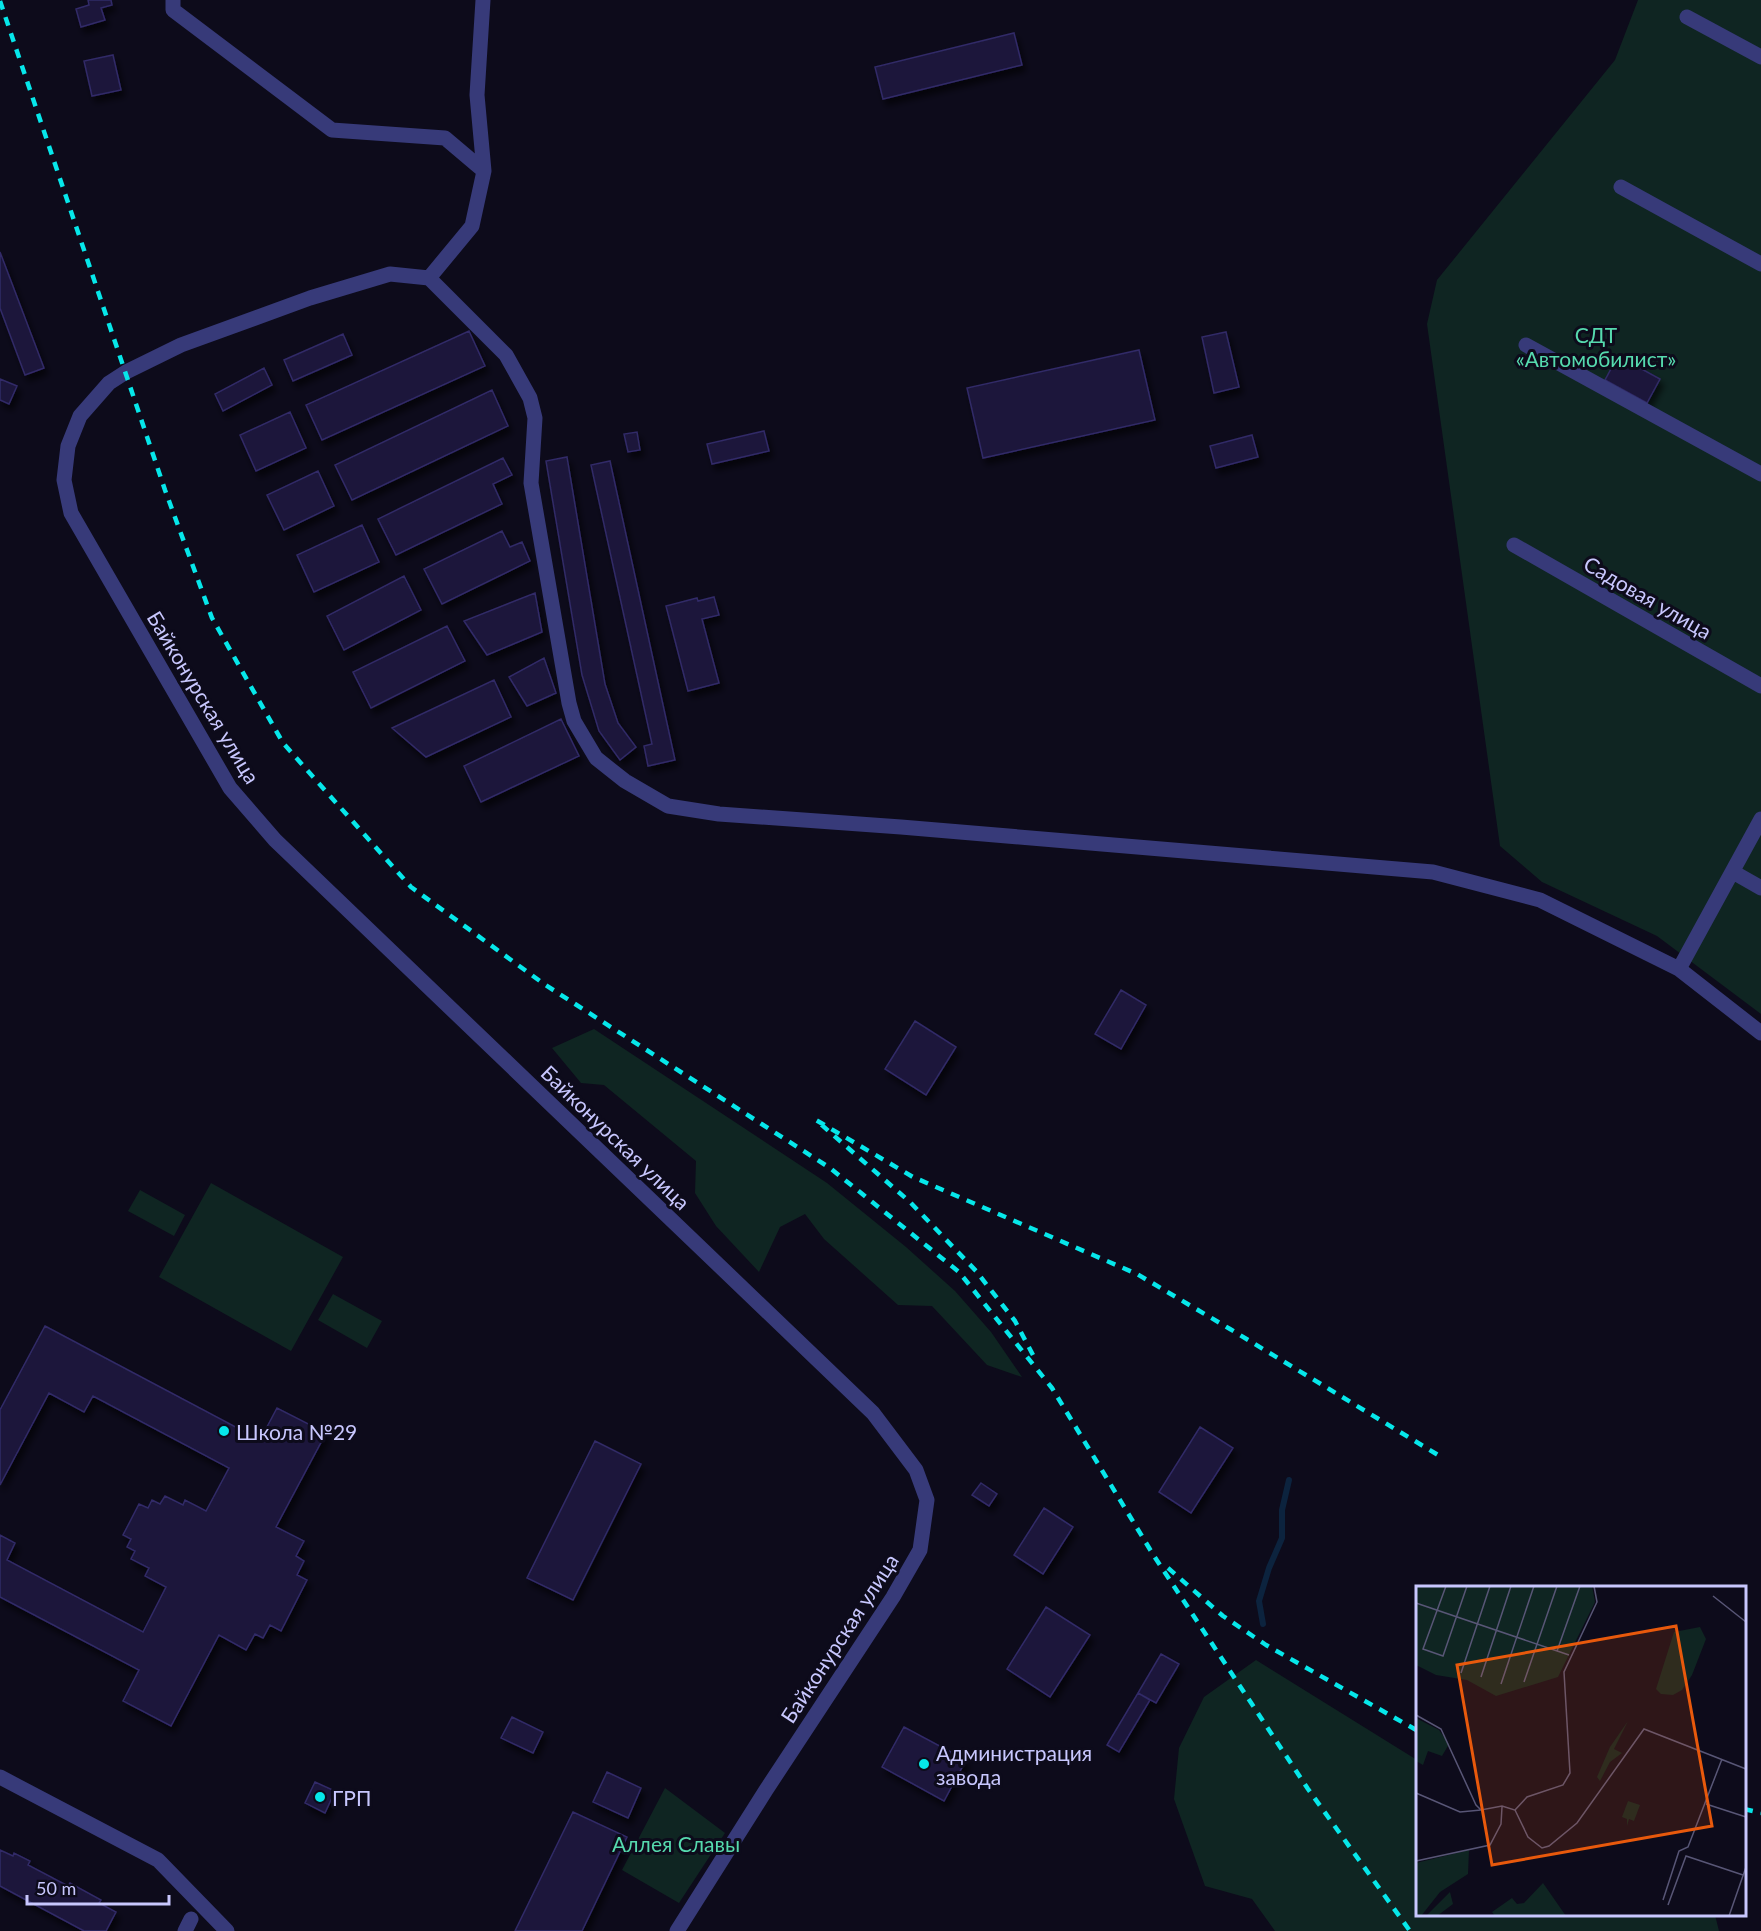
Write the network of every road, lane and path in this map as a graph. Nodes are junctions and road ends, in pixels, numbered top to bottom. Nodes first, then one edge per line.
1 (483, 0) edge
2 (173, 5) edge
3 (1688, 17) dead end
4 (1761, 57) edge
5 (484, 171) junction
6 (1621, 187) dead end
7 (1761, 264) edge
8 (429, 278) junction
9 (1526, 345) dead end
10 (1761, 474) edge
11 (1514, 545) dead end
12 (1761, 686) edge
13 (1761, 819) edge
14 (1733, 872) junction
15 (1761, 888) edge
16 (1679, 969) junction
17 (1761, 1033) edge
18 (0, 1777) edge
19 (227, 1931) edge
20 (677, 1931) edge

1 - 5 street
2 - 5 street
3 - 4 street
5 - 8 street
6 - 7 street
8 - 16 street
8 - 20 street, Байконурская улица
9 - 10 street
11 - 12 street, Садовая улица
13 - 14 street
14 - 15 street
14 - 16 street
16 - 17 street
18 - 19 street

